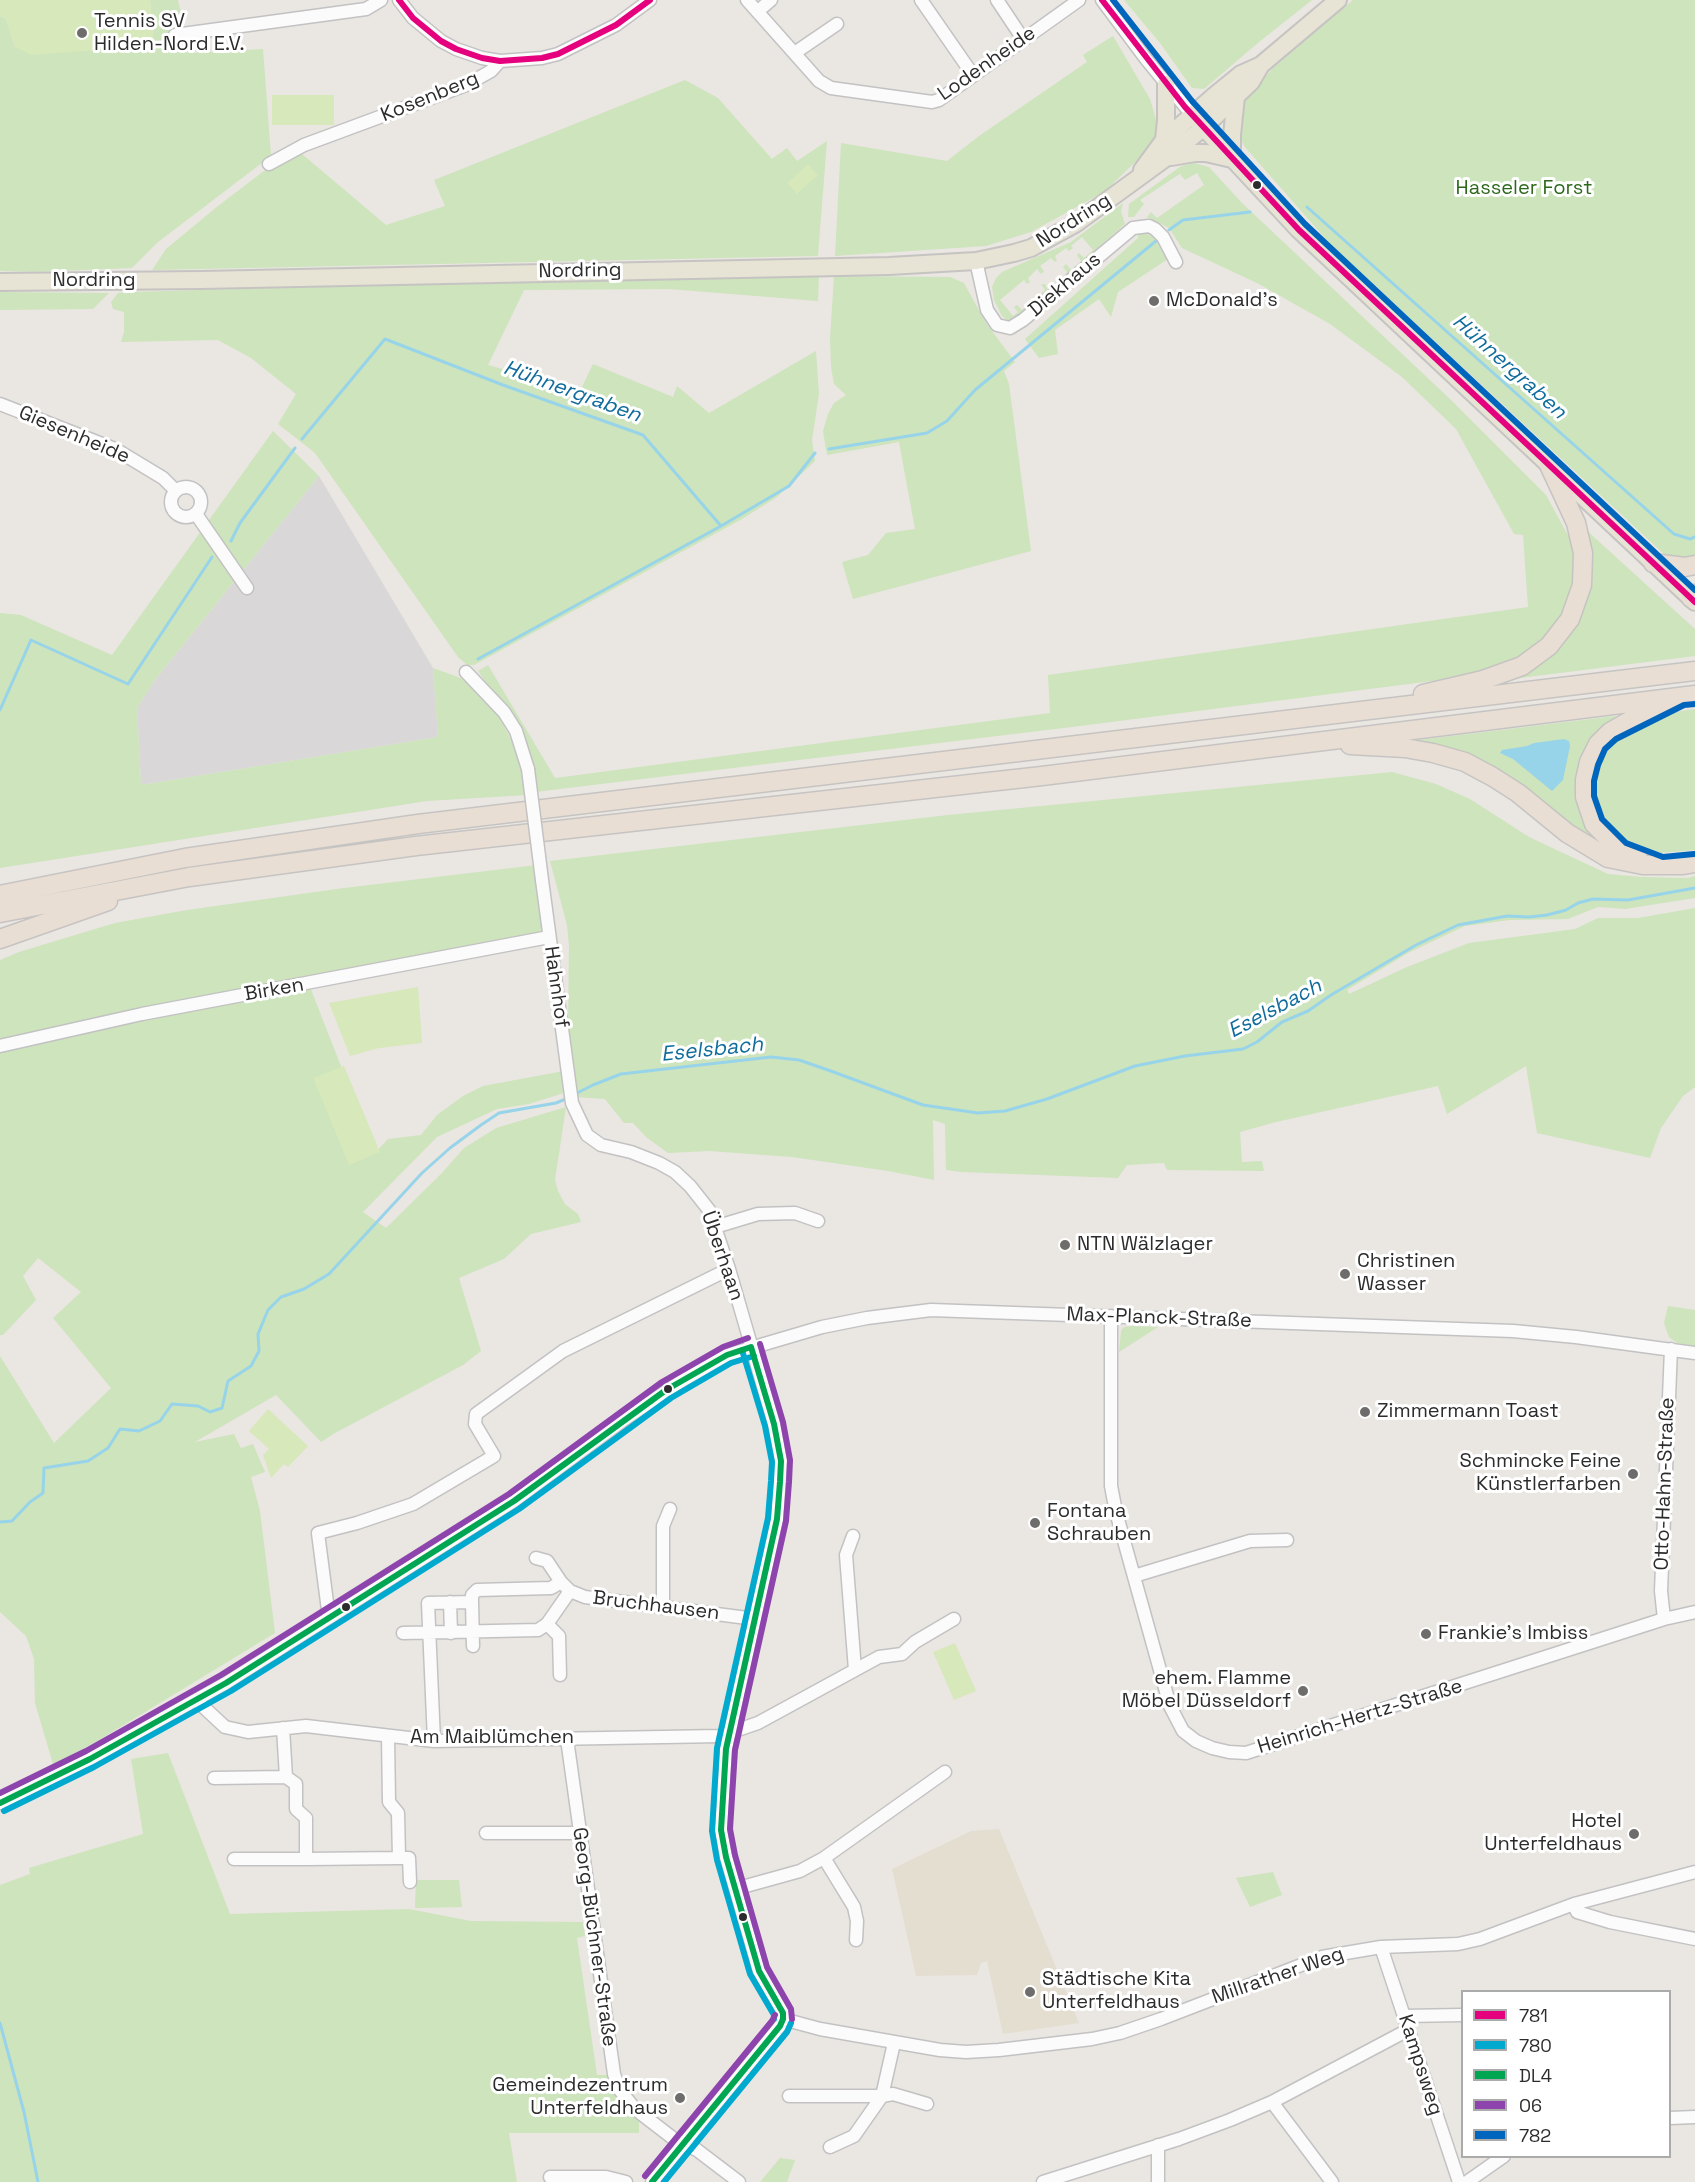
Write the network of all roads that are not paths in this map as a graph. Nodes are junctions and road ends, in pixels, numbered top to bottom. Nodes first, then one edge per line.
1 (381, 0) edge
2 (399, 0) edge
3 (650, 0) edge
4 (747, 0) edge
5 (771, 0) edge
6 (921, 0) edge
7 (997, 0) edge
8 (1079, 0) edge
9 (1102, 0) edge
10 (1338, 0) edge
11 (758, 11) junction
12 (837, 24) dead end
13 (175, 35) dead end
14 (1023, 39) junction
15 (796, 52) junction
16 (500, 61) junction
17 (1261, 65) junction
18 (973, 75) junction
19 (1166, 84) junction
20 (1236, 97) junction
21 (1192, 115) junction
22 (1203, 128) junction
23 (1164, 140) junction
24 (1167, 158) junction
25 (1232, 159) junction
26 (269, 164) dead end
27 (1137, 178) junction
28 (976, 261) junction
29 (1176, 262) dead end
30 (0, 282) edge
31 (0, 404) edge
32 (1549, 465) junction
33 (176, 491) junction
34 (196, 514) junction
35 (1653, 562) junction
36 (1695, 565) edge
37 (247, 588) dead end
38 (1694, 598) edge
39 (1695, 671) edge
40 (466, 672) dead end
41 (1689, 696) edge
42 (1332, 715) junction
43 (1304, 742) junction
44 (1695, 863) edge
45 (1662, 866) junction
46 (160, 882) junction
47 (0, 895) edge
48 (0, 914) edge
49 (549, 936) junction
50 (0, 939) edge
51 (0, 1046) edge
52 (571, 1098) joint
53 (818, 1221) dead end
54 (715, 1227) junction
55 (729, 1269) junction
56 (1111, 1316) junction
57 (751, 1347) junction
58 (1671, 1349) junction
59 (1695, 1353) edge
60 (670, 1509) dead end
61 (853, 1536) dead end
62 (1287, 1540) dead end
63 (536, 1558) dead end
64 (1134, 1576) junction
65 (566, 1587) junction
66 (450, 1602) junction
67 (472, 1602) junction
68 (663, 1608) junction
69 (1695, 1612) edge
70 (329, 1618) junction
71 (1664, 1618) junction
72 (755, 1619) junction
73 (954, 1619) dead end
74 (547, 1624) junction
75 (472, 1632) junction
76 (403, 1633) dead end
77 (430, 1633) junction
78 (451, 1633) junction
79 (473, 1646) dead end
80 (855, 1670) junction
81 (560, 1675) dead end
82 (196, 1700) junction
83 (283, 1728) junction
84 (729, 1734) junction
85 (388, 1736) junction
86 (567, 1739) junction
87 (434, 1741) junction
88 (945, 1772) dead end
89 (286, 1777) junction
90 (214, 1778) dead end
91 (0, 1803) edge
92 (486, 1833) dead end
93 (580, 1833) junction
94 (399, 1858) junction
95 (824, 1858) junction
96 (234, 1859) dead end
97 (306, 1859) junction
98 (1695, 1872) edge
99 (410, 1882) dead end
100 (735, 1889) junction
101 (1574, 1904) junction
102 (1695, 1939) edge
103 (856, 1940) dead end
104 (1382, 1947) junction
105 (1461, 2015) edge
106 (1404, 2016) junction
107 (783, 2019) junction
108 (1408, 2030) junction
109 (894, 2043) junction
110 (789, 2096) dead end
111 (882, 2096) junction
112 (1272, 2102) junction
113 (927, 2104) dead end
114 (1695, 2117) edge
115 (1671, 2118) edge
116 (684, 2144) junction
117 (1158, 2145) junction
118 (830, 2146) dead end
119 (1503, 2158) edge
120 (550, 2177) dead end
121 (1065, 2178) edge
122 (1326, 2180) edge
123 (656, 2181) edge
124 (626, 2182) edge
125 (739, 2182) edge
126 (1042, 2182) edge
127 (1158, 2182) edge
128 (1459, 2182) edge
129 (1467, 2182) edge

1 - 13 street
2 - 16 street
3 - 16 street, Kosenberg
4 - 11 street, Lodenheide
5 - 11 street
6 - 18 street
7 - 14 street
8 - 14 street, Lodenheide
9 - 19 street
10 - 17 main road
11 - 15 street, Lodenheide
12 - 15 street
14 - 18 street, Lodenheide
15 - 18 street, Lodenheide
16 - 26 street, Kosenberg
17 - 20 main road, Nordring
17 - 21 main road, Nordring
19 - 21 street
19 - 23 main road
20 - 22 main road, Nordring
20 - 25 main road
21 - 22 main road
21 - 23 main road, Nordring
22 - 24 main road, Nordring
22 - 25 main road
23 - 27 main road, Nordring
24 - 25 main road
24 - 27 main road, Nordring
25 - 32 main road
27 - 28 main road, Nordring
28 - 29 street, Diekhaus
28 - 30 main road, Nordring
31 - 33 street, Giesenheide
32 - 35 main road
32 - 42 highway
33 - 34 street
33 - 34 street
34 - 37 street
35 - 36 highway
35 - 38 main road
39 - 42 highway
40 - 49 street, Hahnhof, bridge
41 - 43 highway
41 - 45 highway
42 - 47 highway
43 - 45 highway
43 - 46 highway
44 - 45 highway
46 - 48 highway
46 - 50 highway
49 - 51 street, Birken
49 - 52 street, Hahnhof
52 - 54 street, Überhaan
53 - 54 street
54 - 55 street, Überhaan
55 - 57 street, Überhaan
55 - 70 street
56 - 57 street, Max-Planck-Straße
56 - 58 street, Max-Planck-Straße
56 - 64 street, Heinrich-Hertz-Straße
57 - 70 street, Max-Planck-Straße
57 - 72 street
58 - 59 street, Max-Planck-Straße
58 - 71 street, Otto-Hahn-Straße
60 - 68 street
61 - 80 street
62 - 64 street
63 - 65 street, Bruchhausen
64 - 71 street, Heinrich-Hertz-Straße
65 - 67 street
65 - 68 street, Bruchhausen
65 - 74 street
66 - 67 street
66 - 77 street
66 - 78 street
67 - 75 street
68 - 72 street, Bruchhausen
69 - 71 street, Heinrich-Hertz-Straße
70 - 82 street, Max-Planck-Straße
72 - 84 street
73 - 80 street, Am Maiblümchen
74 - 75 street
74 - 81 street
75 - 78 street
75 - 79 street
76 - 77 street
77 - 78 street
77 - 87 street
80 - 84 street, Am Maiblümchen
82 - 83 street, Am Maiblümchen
82 - 91 street, Max-Planck-Straße
83 - 85 street, Am Maiblümchen
83 - 89 street
84 - 86 street, Am Maiblümchen
84 - 100 street
85 - 87 street, Am Maiblümchen
85 - 94 street
86 - 87 street, Am Maiblümchen
86 - 93 street, Georg-Büchner-Straße
88 - 95 street
89 - 90 street
89 - 97 street
92 - 93 street
93 - 116 street, Georg-Büchner-Straße
94 - 97 street
94 - 99 street
95 - 100 street
95 - 103 street
96 - 97 street
98 - 101 street, Millrather Weg
100 - 107 street
101 - 102 street
101 - 104 street, Millrather Weg
104 - 106 street, Kampsweg
104 - 109 street, Millrather Weg
105 - 106 street
106 - 108 street, Kampsweg
107 - 109 street, Millrather Weg
107 - 116 street
108 - 112 street
108 - 128 street, Kampsweg
109 - 111 street
110 - 111 street
111 - 113 street
111 - 118 street
112 - 117 street
112 - 122 street
114 - 115 street
116 - 123 street
116 - 125 street, Georg-Büchner-Straße
117 - 121 street
117 - 127 street
119 - 129 street
120 - 124 street
121 - 126 street

